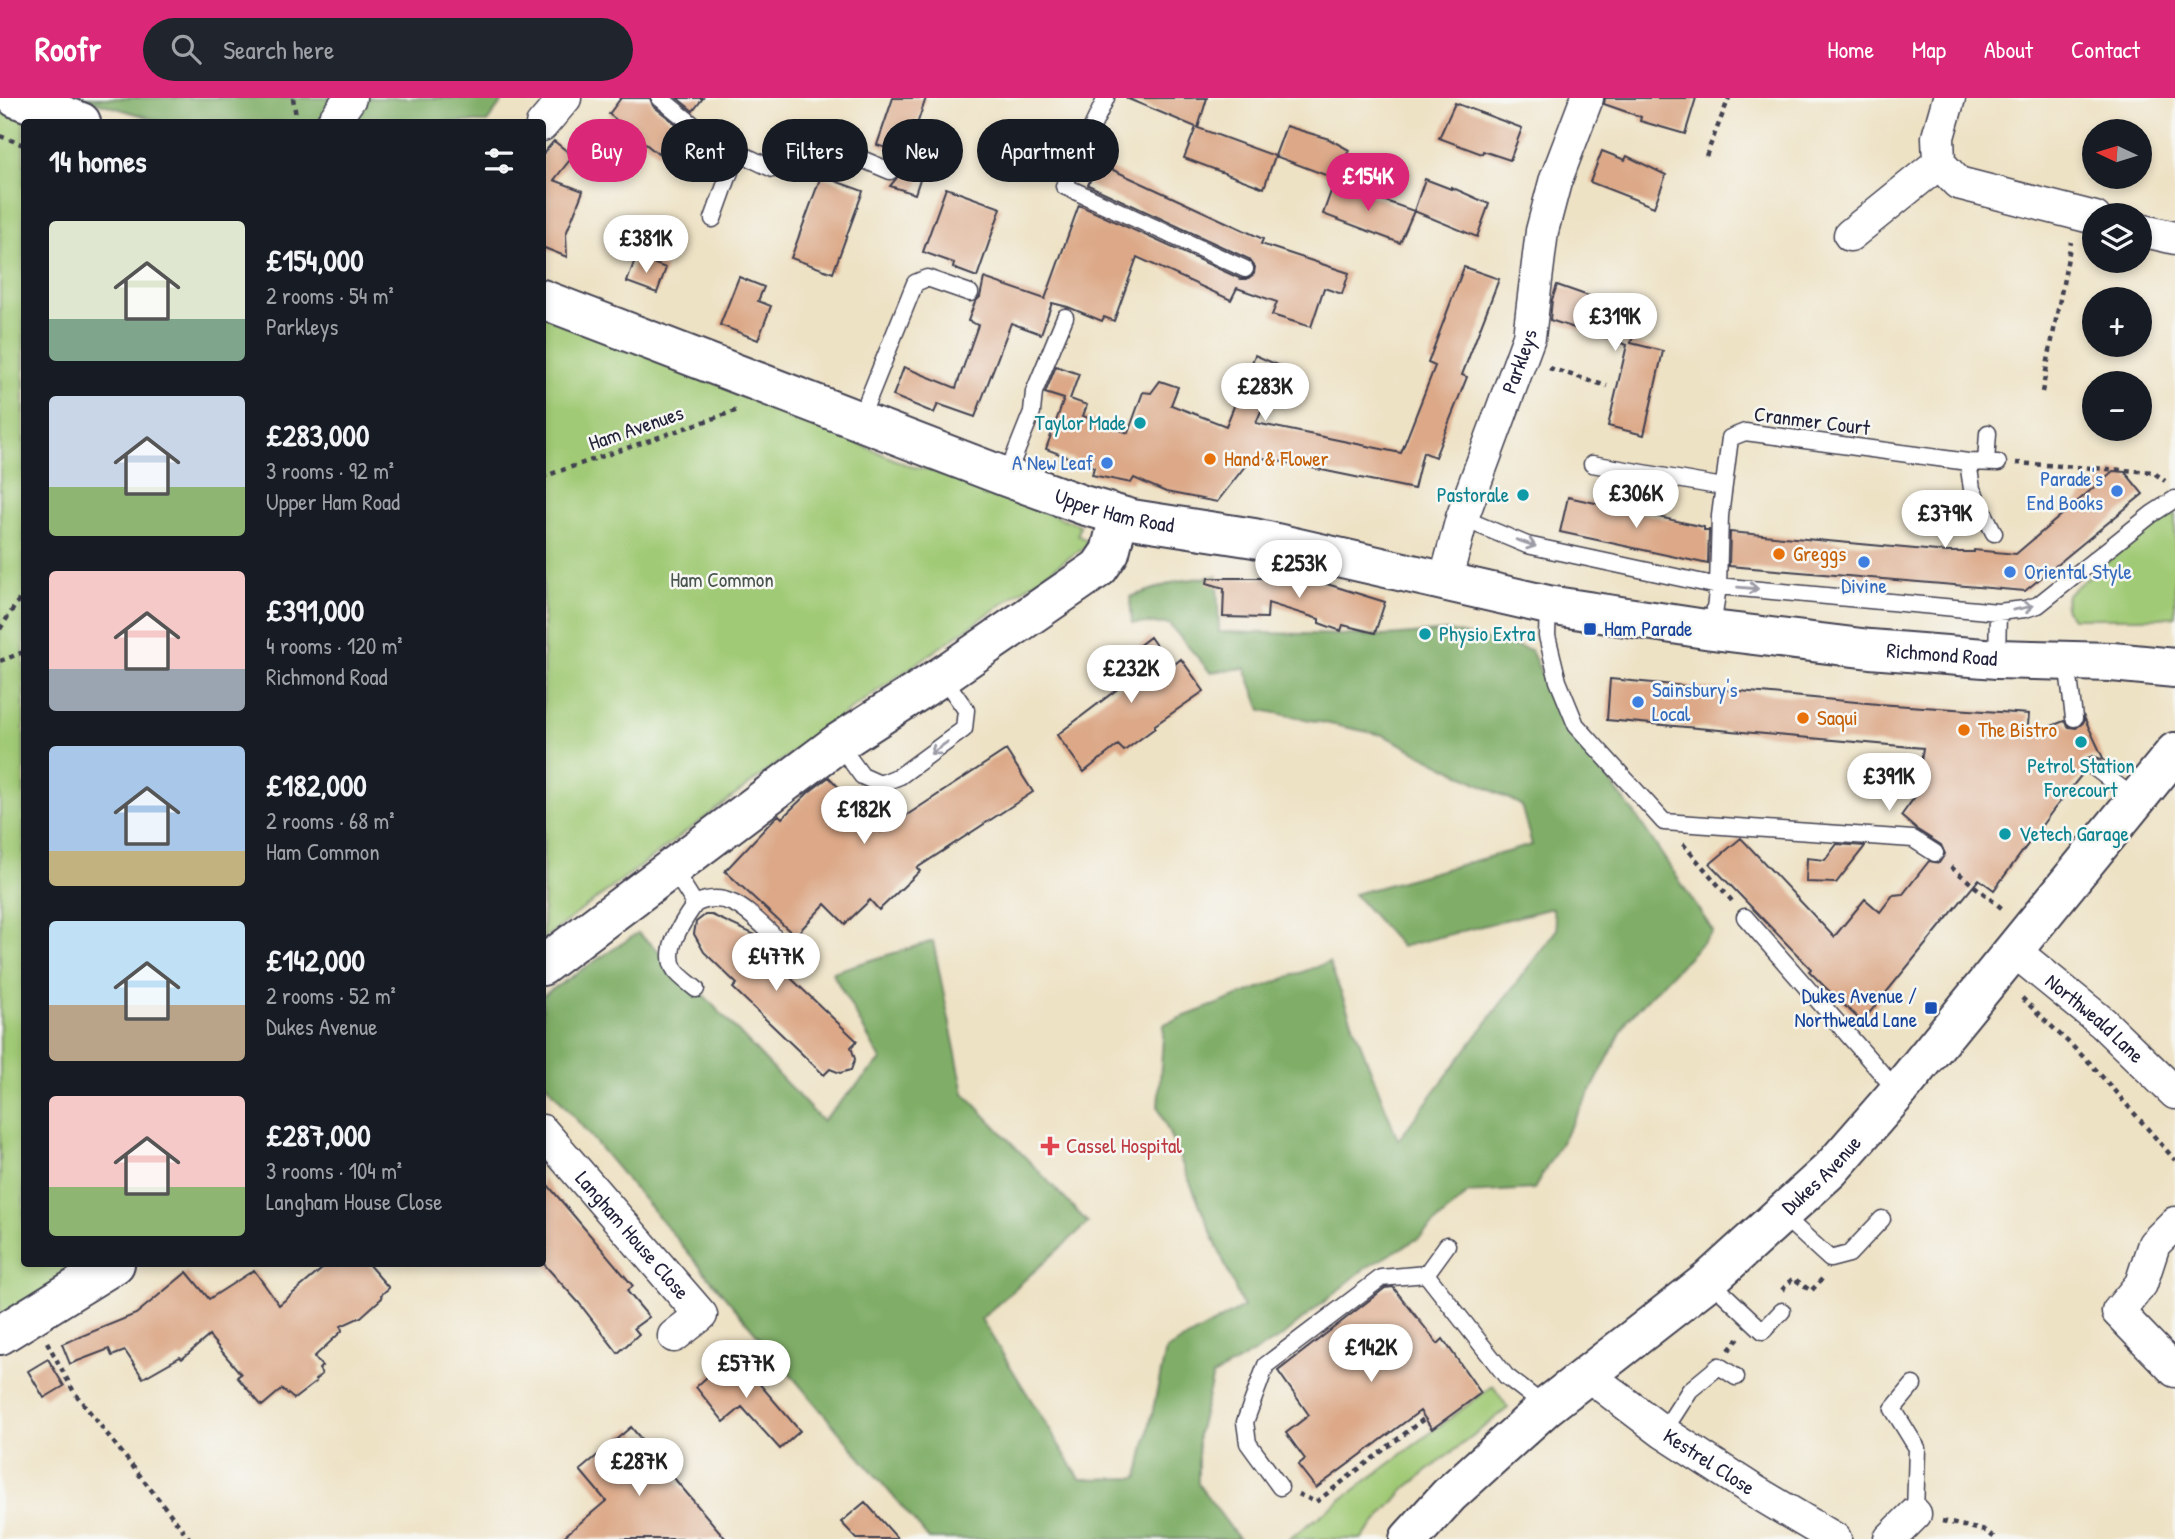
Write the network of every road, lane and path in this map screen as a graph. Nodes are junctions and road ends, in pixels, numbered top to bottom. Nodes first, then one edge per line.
1 (16, 98) edge
2 (293, 98) edge
3 (350, 98) edge
4 (565, 98) edge
5 (660, 98) edge
6 (1106, 98) edge
7 (1587, 98) edge
8 (1729, 98) edge
9 (1949, 98) edge
10 (73, 119) edge
11 (296, 119) edge
12 (335, 119) edge
13 (686, 119) edge
14 (546, 120) edge
15 (0, 136) edge
16 (21, 144) edge
17 (1706, 156) dead end
18 (748, 157) edge
19 (1939, 163) junction
20 (882, 168) edge
21 (726, 182) edge
22 (2082, 215) edge
23 (713, 219) dead end
24 (2082, 228) edge
25 (2152, 233) edge
26 (1850, 235) dead end
27 (2175, 239) edge
28 (1245, 269) dead end
29 (970, 293) dead end
30 (546, 301) edge
31 (1065, 317) dead end
32 (1521, 359) junction
33 (1607, 386) dead end
34 (2042, 392) dead end
35 (739, 410) dead end
36 (859, 422) junction
37 (1988, 433) dead end
38 (1968, 462) junction
39 (1992, 463) junction
40 (1592, 464) dead end
41 (546, 476) edge
42 (1006, 477) junction
43 (2168, 483) dead end
44 (1723, 487) junction
45 (2175, 499) edge
46 (1119, 516) junction
47 (1462, 518) junction
48 (1994, 533) dead end
49 (1446, 582) junction
50 (1718, 586) junction
51 (21, 597) edge
52 (1548, 605) junction
53 (1998, 612) junction
54 (0, 629) edge
55 (1712, 630) junction
56 (21, 653) edge
57 (1997, 659) junction
58 (0, 660) edge
59 (2067, 661) junction
60 (2175, 668) edge
61 (942, 676) junction
62 (2074, 718) dead end
63 (838, 743) junction
64 (2175, 752) edge
65 (2092, 766) dead end
66 (2137, 800) junction
67 (1664, 822) junction
68 (1934, 853) joint
69 (673, 869) junction
70 (695, 904) junction
71 (1741, 912) joint
72 (772, 934) dead end
73 (2012, 951) junction
74 (546, 963) edge
75 (696, 989) dead end
76 (1898, 1092) junction
77 (2175, 1093) edge
78 (546, 1136) edge
79 (2175, 1160) edge
80 (1782, 1215) junction
81 (1882, 1219) dead end
82 (2175, 1223) edge
83 (1447, 1245) dead end
84 (1830, 1259) junction
85 (110, 1267) edge
86 (1426, 1274) junction
87 (1709, 1280) junction
88 (1782, 1311) dead end
89 (32, 1315) junction
90 (1754, 1323) junction
91 (0, 1335) edge
92 (674, 1336) dead end
93 (1718, 1366) junction
94 (2175, 1371) edge
95 (1588, 1375) junction
96 (1736, 1377) dead end
97 (1913, 1385) dead end
98 (1546, 1407) junction
99 (1425, 1418) dead end
100 (1663, 1432) junction
101 (1280, 1487) joint
102 (1903, 1526) edge
103 (190, 1539) edge
104 (1409, 1539) edge
105 (1835, 1539) edge
106 (1996, 1539) edge

1 - 10 street
2 - 11 path
3 - 12 street
4 - 14 street
5 - 13 lane
6 - 28 lane
7 - 32 street, Parkleys
8 - 17 path
9 - 19 street
15 - 16 path
18 - 20 lane
19 - 22 street
19 - 26 street
21 - 23 lane
24 - 34 path
25 - 27 street
29 - 36 lane
30 - 36 street, Upper Ham Road
31 - 42 lane
32 - 33 path
32 - 47 street, Parkleys
35 - 41 path, Ham Avenues
36 - 42 street, Upper Ham Road
37 - 39 lane
38 - 39 lane, Cranmer Court
38 - 44 lane, Cranmer Court
38 - 48 lane
39 - 43 path
40 - 44 lane
42 - 46 street, Upper Ham Road
44 - 50 lane, Cranmer Court
53 -> 45 lane
46 - 49 street, Upper Ham Road
46 - 61 street
47 - 49 street, Parkleys
47 -> 50 lane
49 - 52 street, Upper Ham Road
50 -> 53 lane
50 - 55 lane, Cranmer Court
51 - 54 path
52 - 55 street, Upper Ham Road
52 - 67 lane
53 - 57 lane
55 - 57 street, Richmond Road
56 - 58 path
57 - 59 street, Richmond Road
59 - 60 street, Richmond Road
59 - 62 lane
61 - 63 street
61 -> 63 lane
63 - 69 street
64 - 66 street, Dukes Avenue
65 - 66 lane
66 - 73 street, Dukes Avenue
67 - 68 lane
67 - 71 path
68 - 73 path
69 - 70 lane
69 - 74 street
70 - 72 lane
70 - 75 lane
71 - 76 lane
73 - 76 street, Dukes Avenue
73 - 77 street, Northweald Lane
73 - 79 path
76 - 80 street, Dukes Avenue
78 - 92 street, Langham House Close
80 - 84 lane
80 - 87 street, Dukes Avenue
81 - 84 lane
82 - 94 street
83 - 86 lane
84 - 90 path
85 - 89 street
86 - 98 lane
86 - 101 lane
87 - 90 lane
87 - 95 street, Dukes Avenue
88 - 90 lane
89 - 91 street
89 - 103 path
90 - 93 path
93 - 96 lane
93 - 100 lane
95 - 98 street, Dukes Avenue
95 - 100 street, Kestrel Close
97 - 102 lane
98 - 104 street, Dukes Avenue
99 - 101 path
100 - 105 street, Kestrel Close
102 - 106 path

